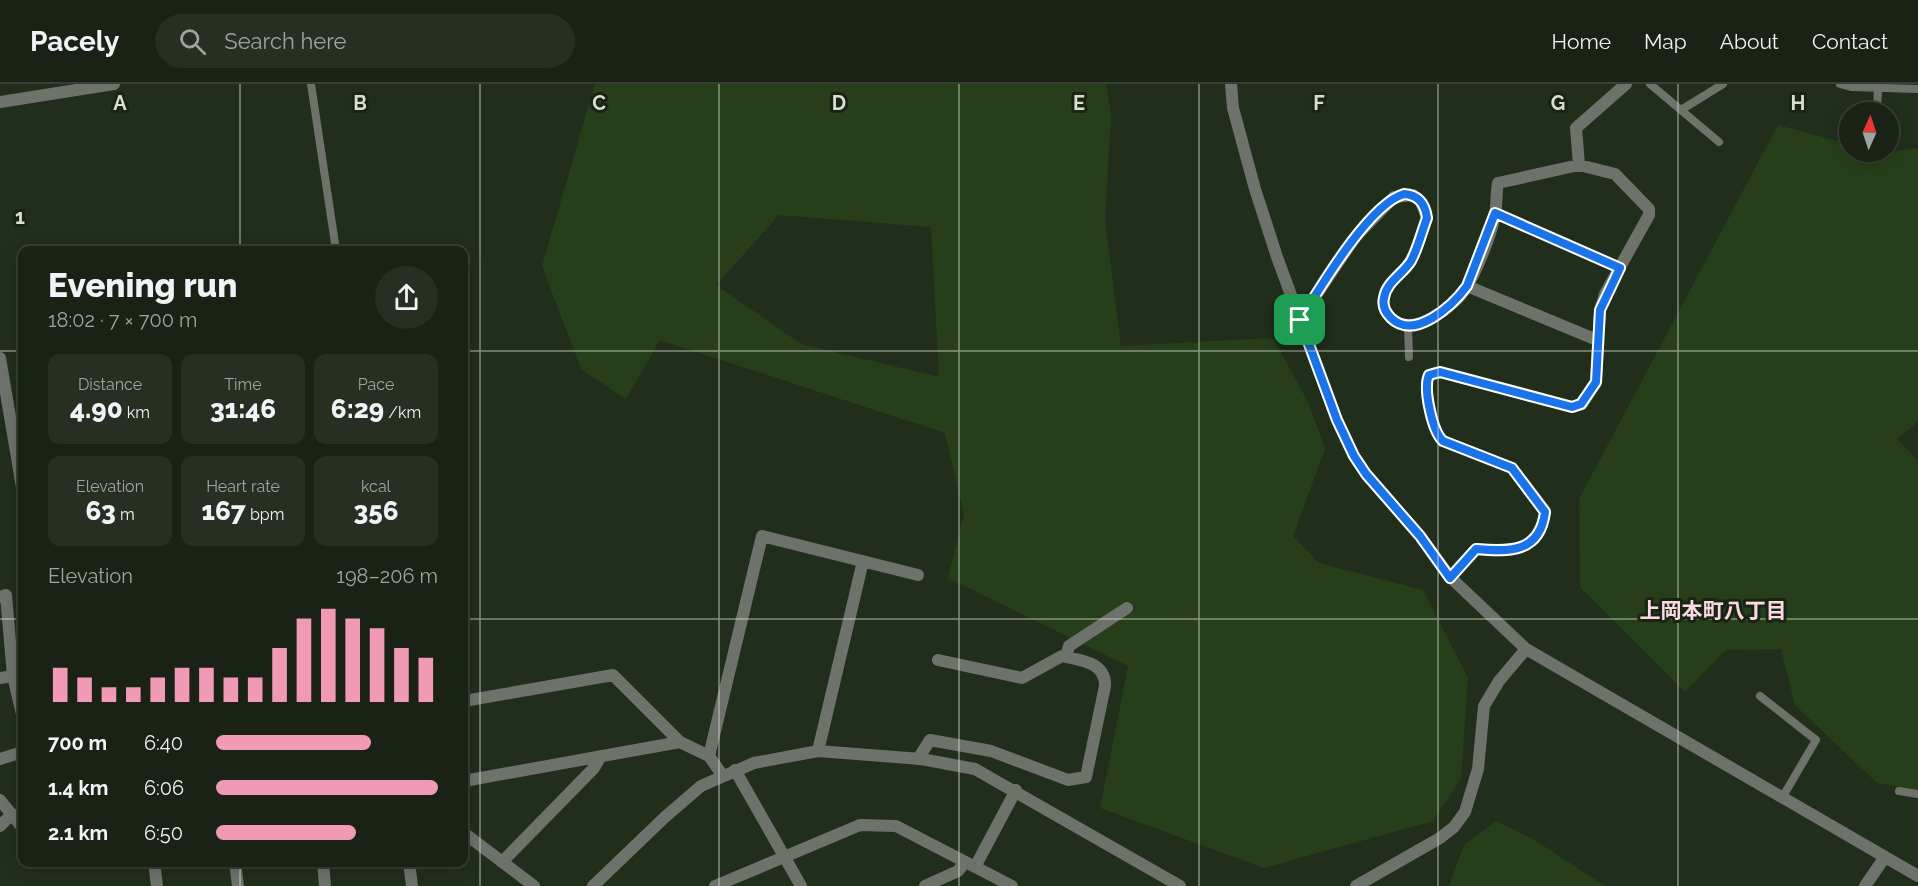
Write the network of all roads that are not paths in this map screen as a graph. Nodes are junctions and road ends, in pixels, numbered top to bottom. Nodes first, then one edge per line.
1 (114, 84) edge
2 (311, 84) edge
3 (1231, 84) edge
4 (1626, 84) edge
5 (1650, 84) edge
6 (1723, 84) edge
7 (1840, 84) edge
8 (1878, 88) junction
9 (1918, 89) edge
10 (0, 102) edge
11 (1877, 102) edge
12 (1681, 110) junction
13 (1719, 142) dead end
14 (1579, 165) junction
15 (1495, 213) junction
16 (335, 246) edge
17 (1620, 268) junction
18 (1467, 286) junction
19 (1300, 320) junction
20 (1408, 326) junction
21 (1597, 340) junction
22 (1409, 357) dead end
23 (0, 358) edge
24 (18, 464) edge
25 (863, 561) junction
26 (918, 574) dead end
27 (1450, 578) junction
28 (0, 597) edge
29 (1126, 608) dead end
30 (1526, 649) junction
31 (1066, 657) junction
32 (938, 660) dead end
33 (13, 676) junction
34 (0, 678) edge
35 (1760, 696) dead end
36 (18, 697) edge
37 (468, 700) edge
38 (680, 742) junction
39 (818, 751) junction
40 (18, 753) edge
41 (601, 756) junction
42 (709, 756) junction
43 (0, 759) edge
44 (918, 759) junction
45 (735, 770) junction
46 (723, 776) junction
47 (468, 780) edge
48 (1016, 790) junction
49 (1899, 791) dead end
50 (1918, 794) edge
51 (1782, 798) junction
52 (0, 800) edge
53 (12, 814) junction
54 (18, 822) edge
55 (0, 826) edge
56 (468, 836) edge
57 (784, 856) junction
58 (1885, 857) junction
59 (502, 862) junction
60 (970, 864) junction
61 (155, 867) edge
62 (236, 867) edge
63 (323, 867) edge
64 (410, 867) edge
65 (1918, 876) edge
66 (157, 886) edge
67 (238, 886) edge
68 (325, 886) edge
69 (412, 886) edge
70 (534, 886) edge
71 (593, 886) edge
72 (715, 886) edge
73 (801, 886) edge
74 (925, 886) edge
75 (1012, 886) edge
76 (1180, 886) edge
77 (1356, 886) edge
78 (1865, 886) edge

1 - 10 street
2 - 16 lane
3 - 19 street
4 - 14 street
5 - 12 lane
6 - 12 lane
7 - 8 lane
8 - 9 lane
8 - 11 lane
12 - 13 lane
14 - 15 street
14 - 17 street
15 - 17 street
15 - 18 street
17 - 21 street
18 - 20 street
18 - 21 street
19 - 20 street
19 - 27 street
20 - 22 lane
21 - 27 street
23 - 24 street
25 - 26 street
25 - 39 street
25 - 42 street
27 - 30 street
28 - 33 street
29 - 31 street
30 - 51 street
30 - 77 street
31 - 32 street
31 - 44 street
33 - 34 street
33 - 36 street
35 - 51 lane
37 - 38 street
38 - 41 street
38 - 42 street
39 - 44 street
39 - 45 street
40 - 43 street
41 - 47 street
41 - 59 street
42 - 46 street
44 - 48 street
45 - 46 street
45 - 57 street
46 - 71 street
48 - 60 street
48 - 76 street
49 - 50 lane
51 - 58 street
52 - 53 street
53 - 54 street
53 - 55 street
56 - 59 street
57 - 60 street
57 - 72 street
57 - 73 street
58 - 65 street
58 - 78 street
59 - 70 street
60 - 74 street
60 - 75 street
61 - 66 street
62 - 67 street
63 - 68 street
64 - 69 street

